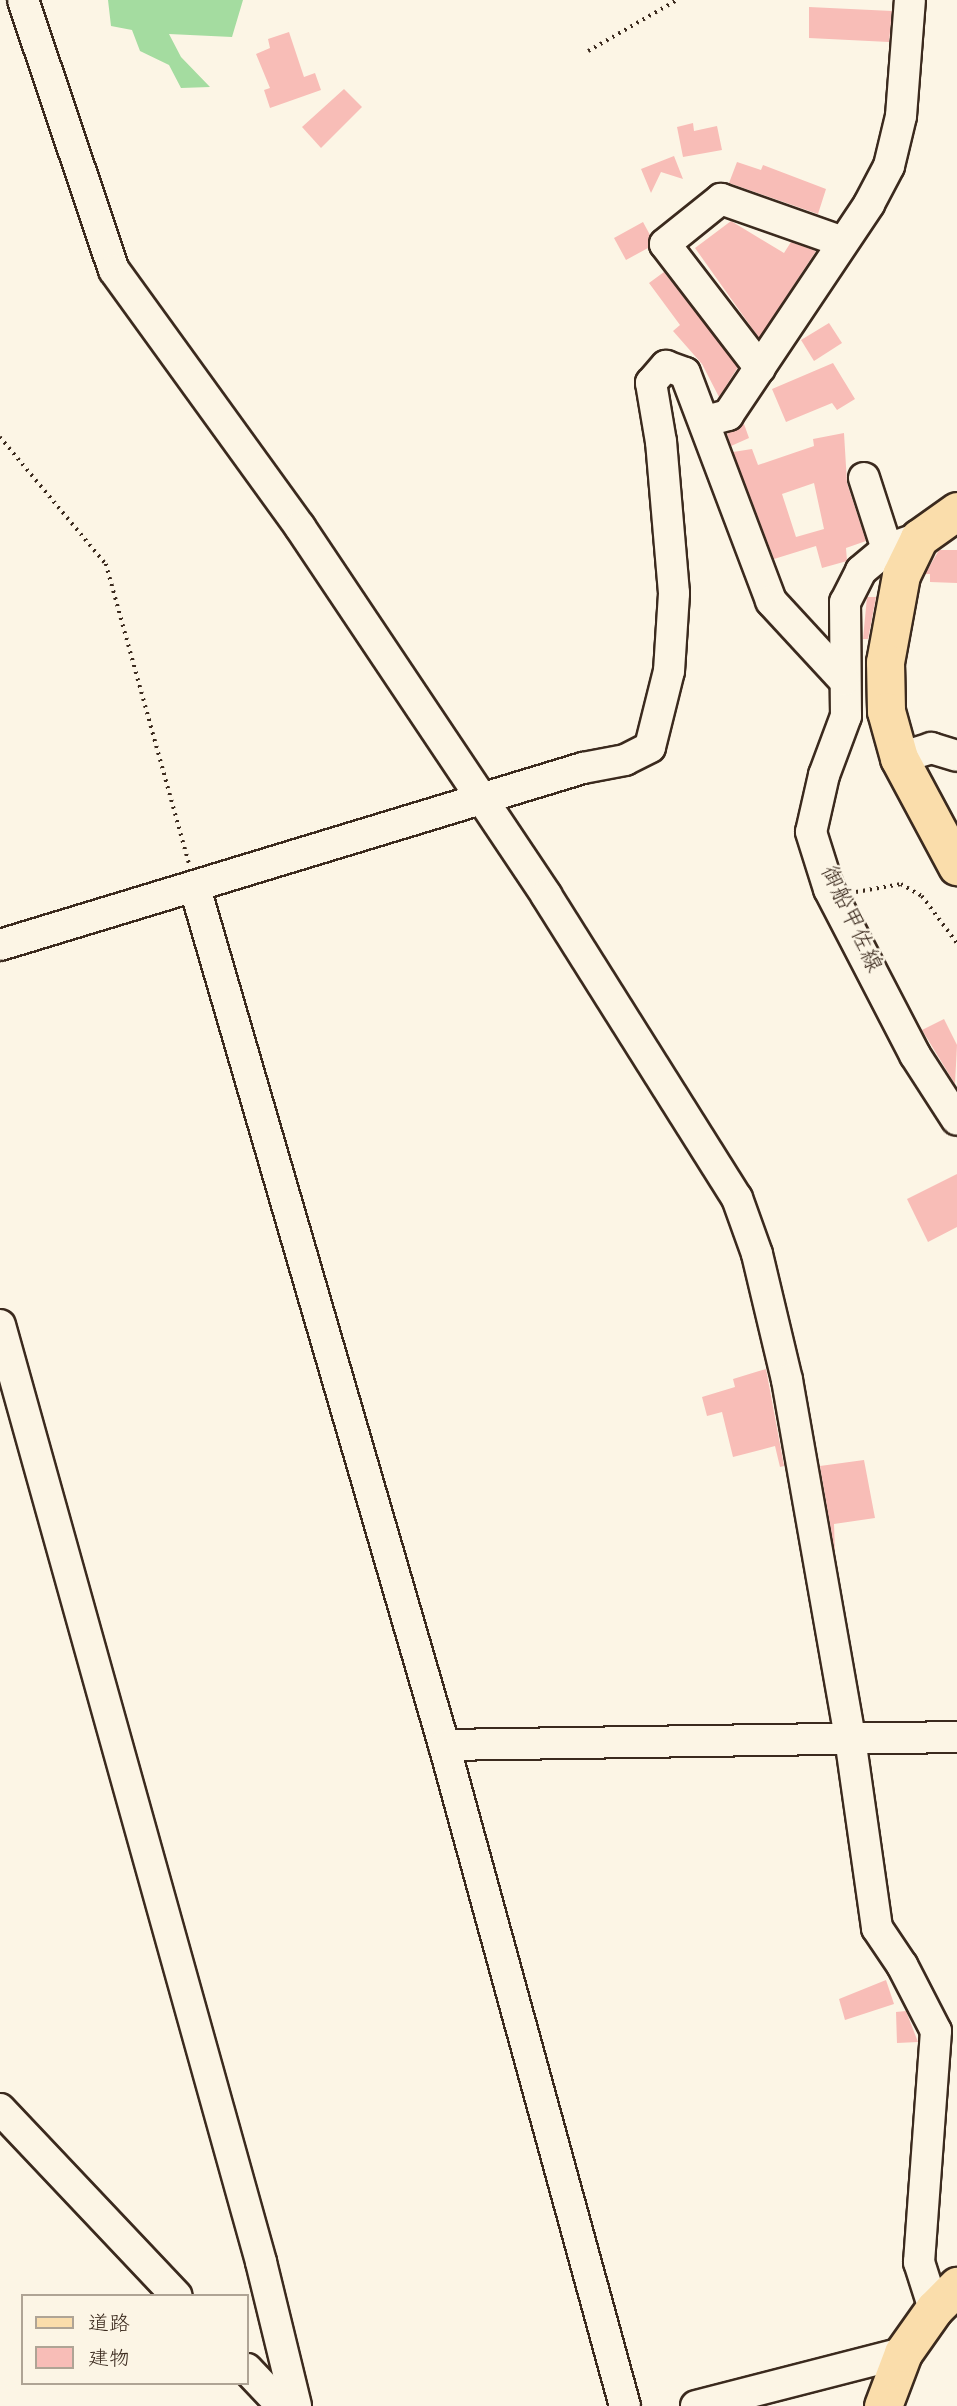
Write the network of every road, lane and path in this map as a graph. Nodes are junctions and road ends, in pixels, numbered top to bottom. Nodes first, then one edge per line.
1 (23, 0) edge
2 (677, 0) edge
3 (910, 0) edge
4 (588, 51) dead end
5 (843, 242) junction
6 (760, 368) junction
7 (706, 421) junction
8 (0, 437) edge
9 (864, 478) dead end
10 (957, 511) edge
11 (903, 544) junction
12 (885, 674) junction
13 (844, 676) junction
14 (957, 756) edge
15 (899, 758) junction
16 (479, 799) junction
17 (957, 866) edge
18 (195, 888) junction
19 (838, 900) junction
20 (957, 943) edge
21 (0, 945) edge
22 (957, 1120) edge
23 (0, 1325) edge
24 (957, 1737) edge
25 (850, 1738) junction
26 (444, 1745) junction
27 (0, 2109) edge
28 (175, 2294) edge
29 (946, 2297) edge
30 (903, 2353) junction
31 (248, 2370) edge
32 (282, 2406) edge
33 (296, 2406) edge
34 (625, 2406) edge
35 (696, 2406) edge
36 (883, 2406) edge

1 - 16 street
2 - 4 path
3 - 5 street
5 - 6 street
5 - 6 street
6 - 7 street
7 - 13 street
7 - 16 street
8 - 18 path
9 - 11 street
10 - 11 main road, 御船甲佐線
11 - 12 main road
11 - 13 street, 御船甲佐線
12 - 13 street
12 - 15 main road
13 - 19 street, 御船甲佐線
14 - 15 street
15 - 17 main road
16 - 18 street
16 - 25 street
18 - 21 street
18 - 26 street
19 - 20 path
19 - 22 street, 御船甲佐線
23 - 33 street
24 - 25 street
25 - 26 street
25 - 29 street
26 - 34 street
27 - 28 street
29 - 30 main road
30 - 35 street
30 - 36 main road
31 - 32 street

